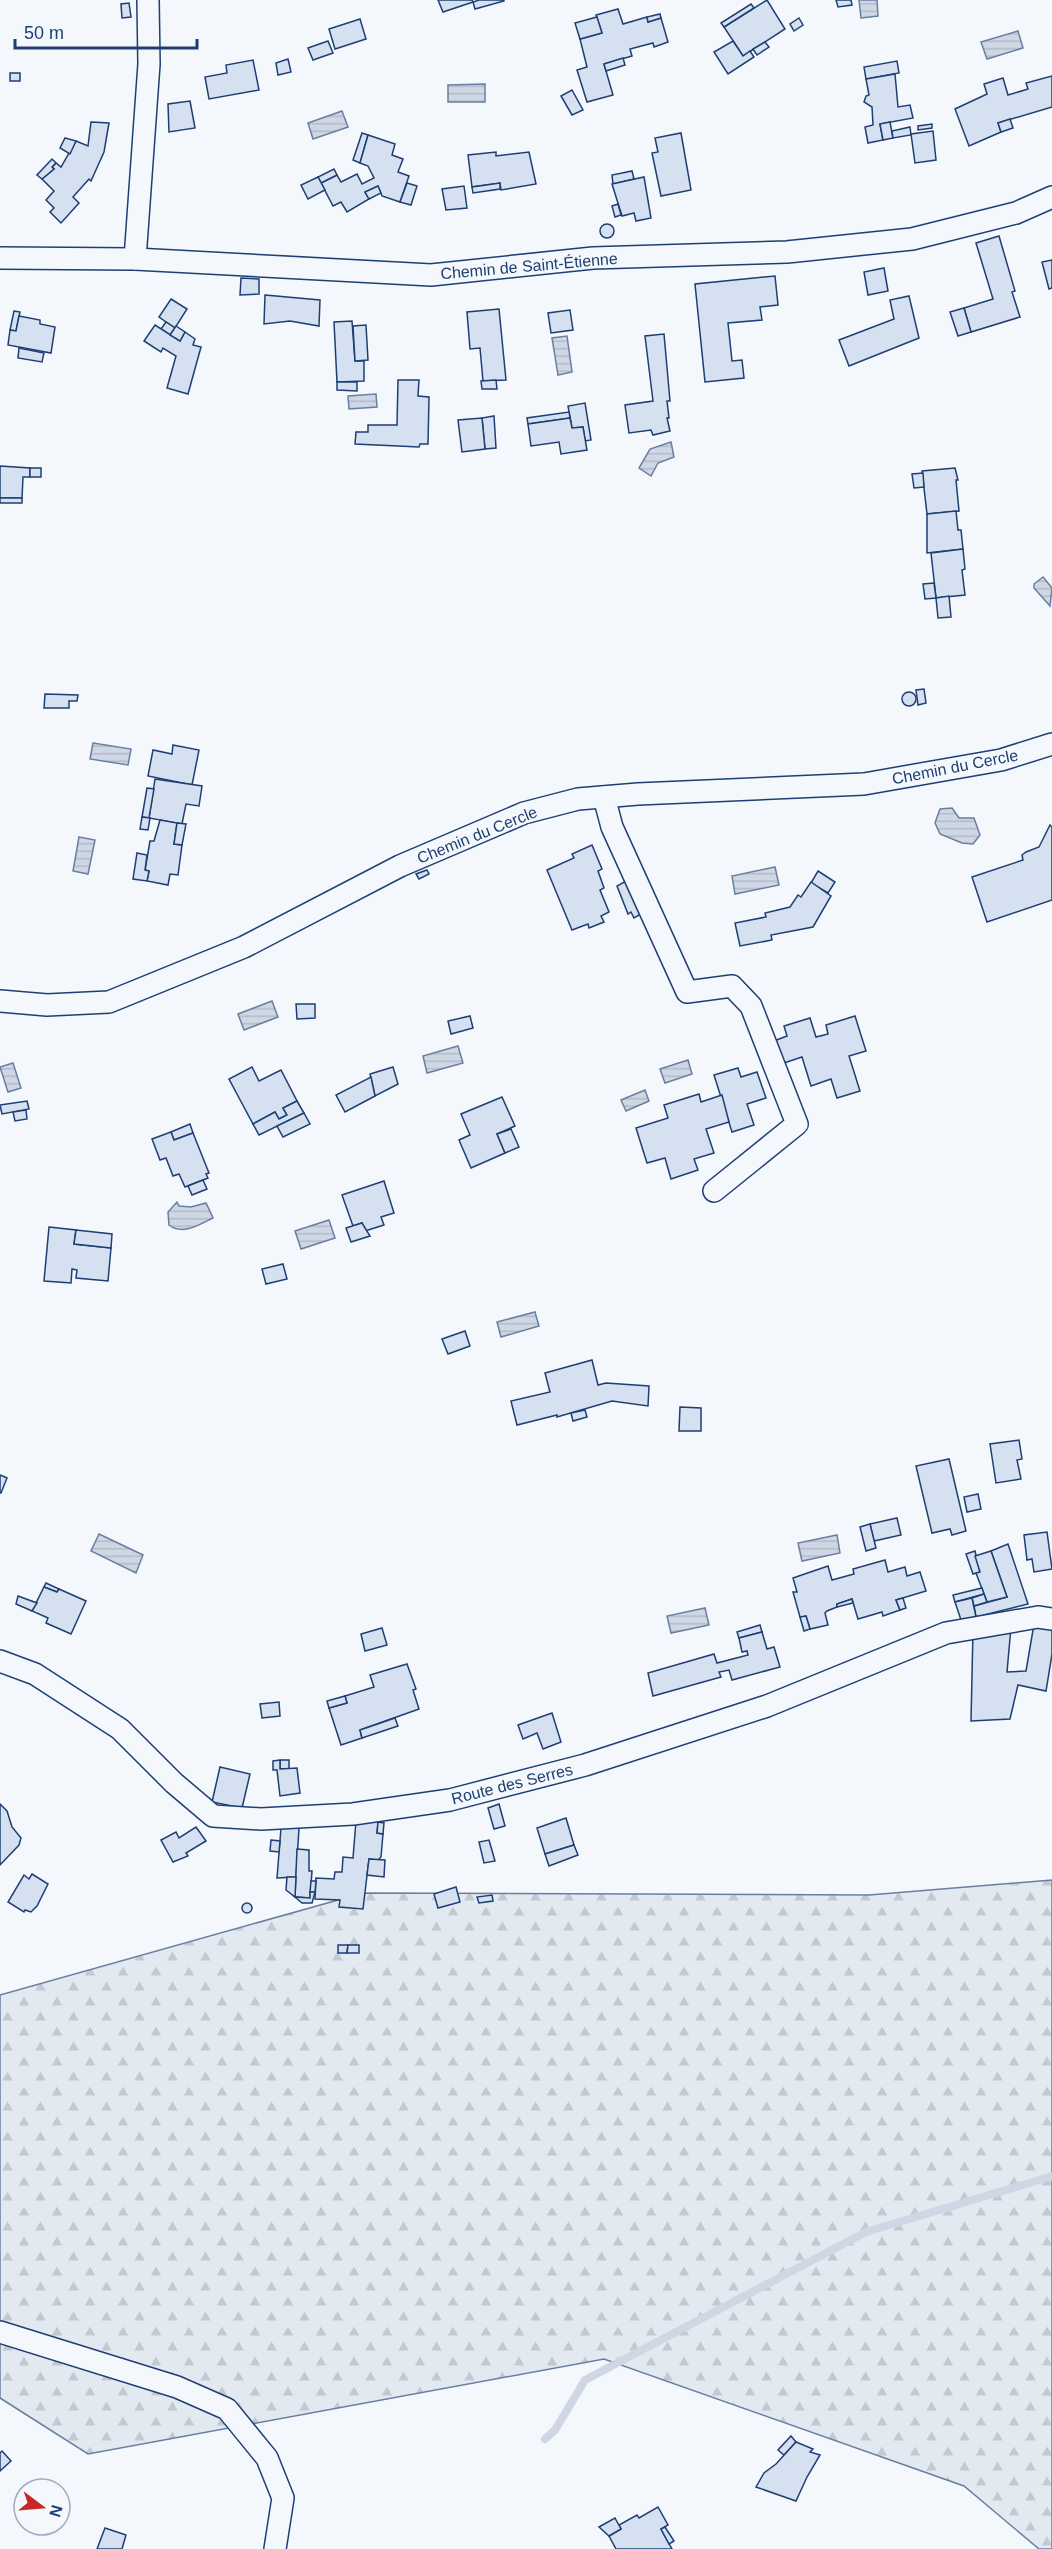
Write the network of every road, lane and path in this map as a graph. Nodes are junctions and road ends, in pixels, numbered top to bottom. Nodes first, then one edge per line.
1 (148, 0) edge
2 (1052, 197) edge
3 (0, 258) edge
4 (135, 259) junction
5 (1052, 744) edge
6 (604, 797) junction
7 (0, 1001) edge
8 (714, 1191) dead end
9 (1052, 1619) edge
10 (0, 1661) edge
11 (0, 2332) edge
12 (275, 2549) edge

1 - 4 street
2 - 4 street, Chemin de Saint-Étienne
3 - 4 street, Chemin de Saint-Étienne
5 - 6 street, Chemin du Cercle
6 - 7 street, Chemin du Cercle
6 - 8 street
9 - 10 street, Route des Serres
11 - 12 street

